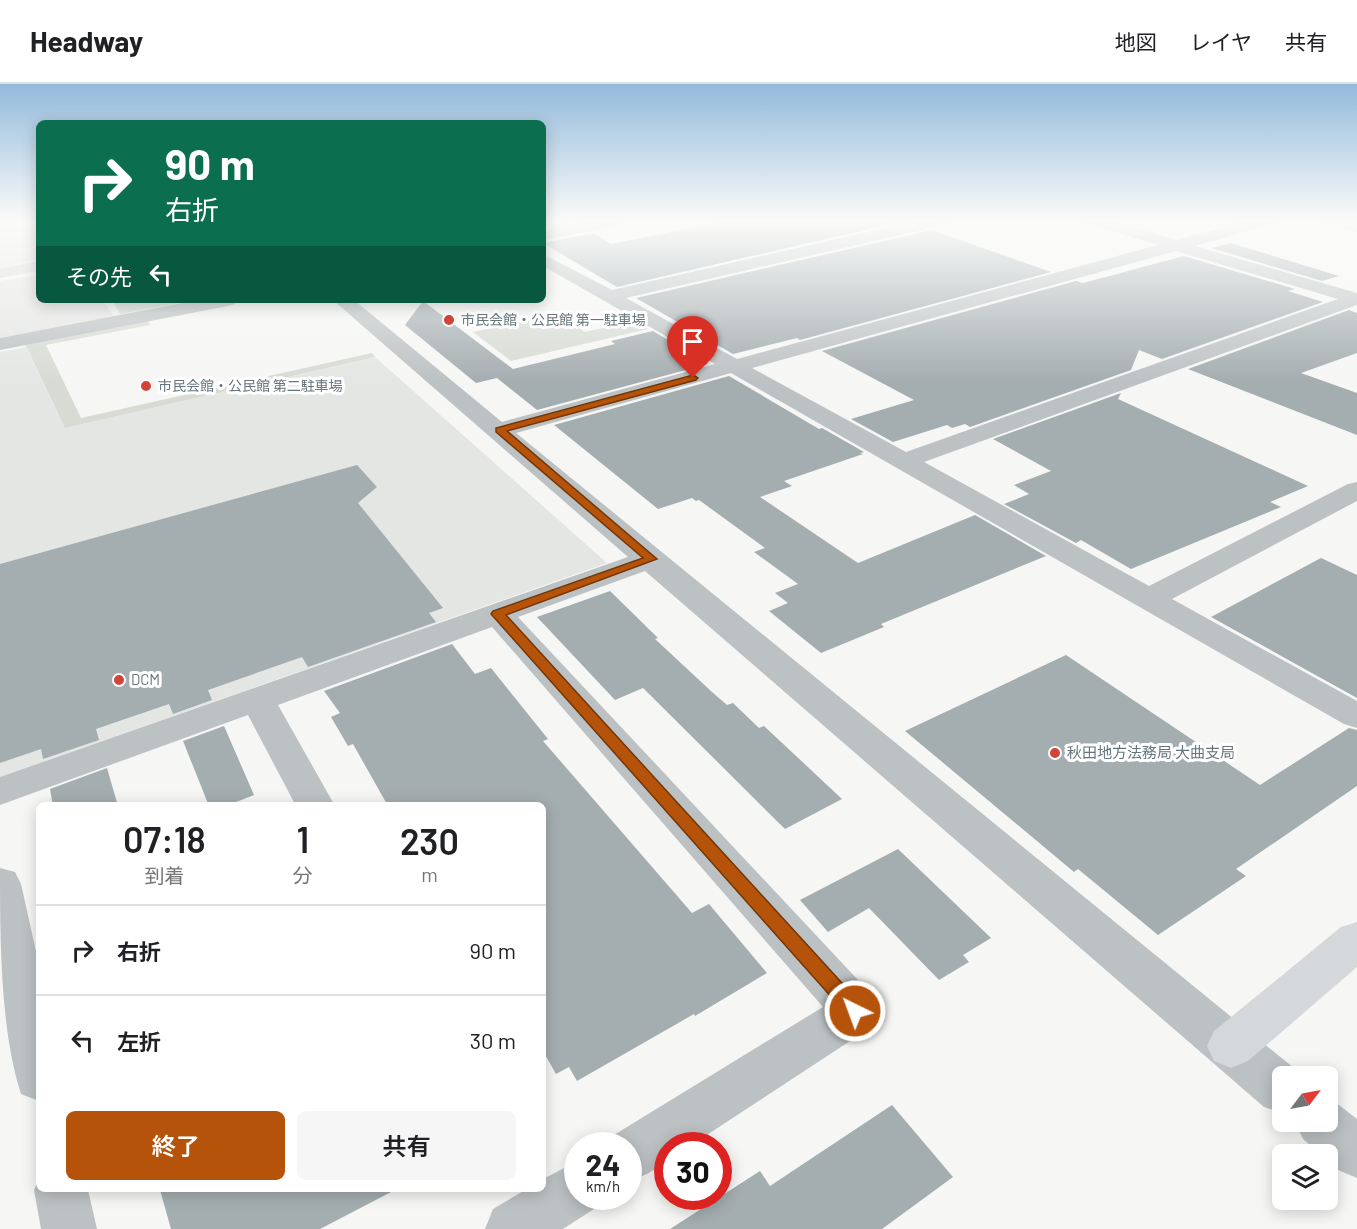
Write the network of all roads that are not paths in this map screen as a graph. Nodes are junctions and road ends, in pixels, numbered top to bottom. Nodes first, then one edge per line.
1 (571, 274) edge
2 (704, 274) edge
3 (1073, 274) edge
4 (1274, 274) edge
5 (609, 296) junction
6 (1357, 299) edge
7 (212, 303) edge
8 (346, 303) edge
9 (0, 344) edge
10 (736, 366) junction
11 (499, 430) junction
12 (904, 461) junction
13 (1357, 490) edge
14 (651, 559) junction
15 (1148, 599) junction
16 (498, 614) junction
17 (258, 701) junction
18 (1357, 716) edge
19 (0, 791) edge
20 (314, 802) edge
21 (0, 884) edge
22 (1357, 940) edge
23 (1230, 1046) junction
24 (36, 1063) edge
25 (1272, 1082) edge
26 (1333, 1132) edge
27 (642, 1147) edge
28 (1357, 1152) edge
29 (61, 1192) edge
30 (69, 1229) edge

1 - 5 street
2 - 5 street
3 - 10 street
4 - 6 street
5 - 10 street
6 - 12 street
7 - 9 street
8 - 11 street
10 - 11 street
10 - 12 street
11 - 14 street
12 - 15 street
13 - 15 street
14 - 16 street
14 - 23 street
15 - 18 street
16 - 17 street
16 - 27 street
17 - 19 street
17 - 20 street
21 - 24 street
22 - 23 street
23 - 25 street
26 - 28 street
29 - 30 street

